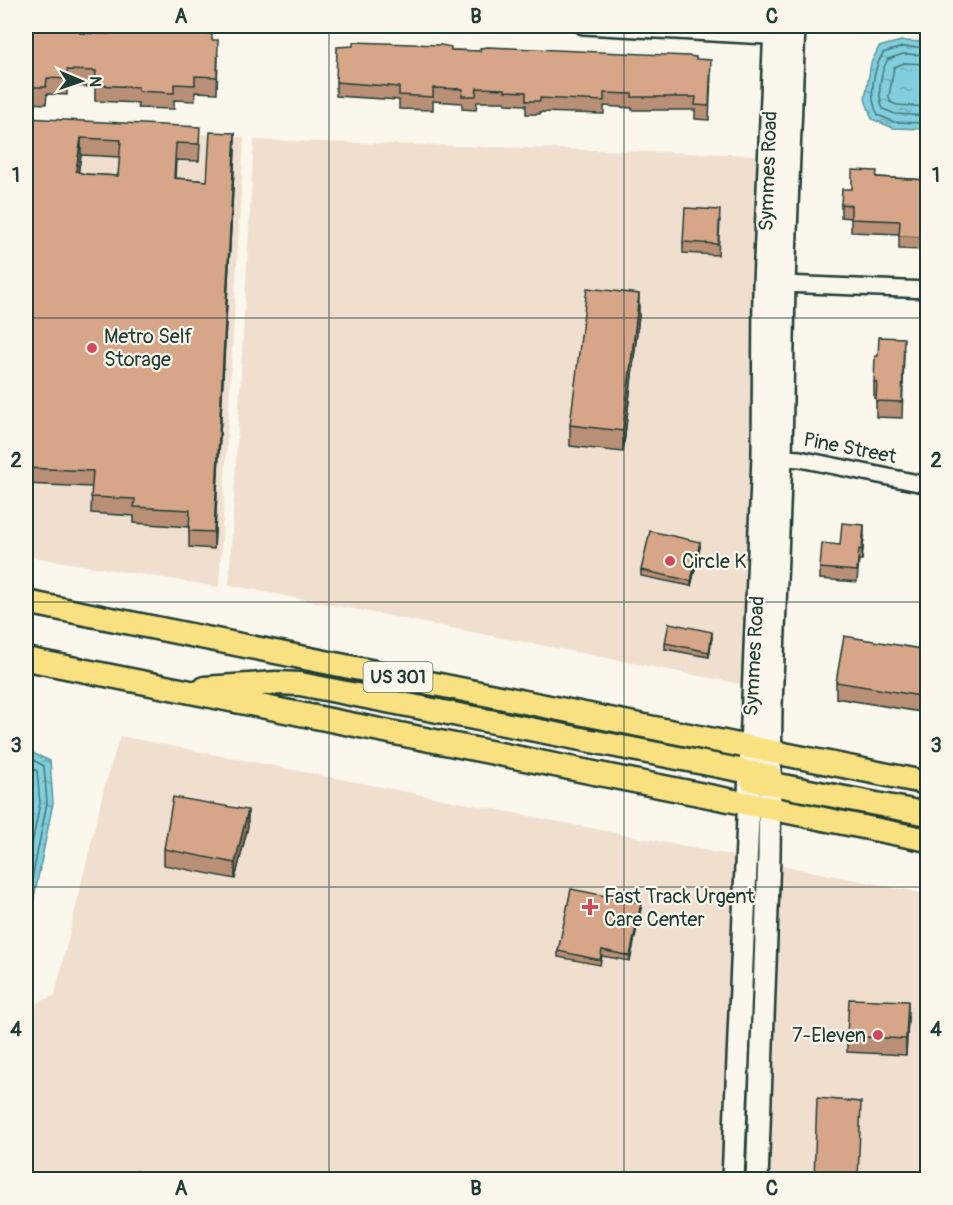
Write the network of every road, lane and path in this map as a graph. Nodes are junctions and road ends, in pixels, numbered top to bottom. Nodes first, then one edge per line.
1 (584, 26) edge
2 (785, 31) edge
3 (784, 284) junction
4 (927, 290) edge
5 (772, 457) junction
6 (927, 485) edge
7 (26, 602) edge
8 (26, 660) edge
9 (180, 691) junction
10 (760, 750) junction
11 (759, 778) junction
12 (927, 783) edge
13 (758, 806) junction
14 (927, 814) edge
15 (927, 840) edge
16 (733, 1179) edge
17 (757, 1179) edge

1 - 2 street
2 - 3 street, Symmes Road
2 - 5 street, Symmes Road
3 - 4 street
3 - 5 street, Symmes Road
5 - 6 street, Pine Street
5 - 10 street, Symmes Road
7 - 10 main road, US 301
8 - 9 main road
9 - 11 main road
9 - 13 main road
10 - 11 street, Symmes Road
10 - 12 main road, US 301
11 - 13 street, Symmes Road
11 - 14 main road
13 - 15 main road
13 - 16 street, Symmes Road
13 - 17 street, Symmes Road

